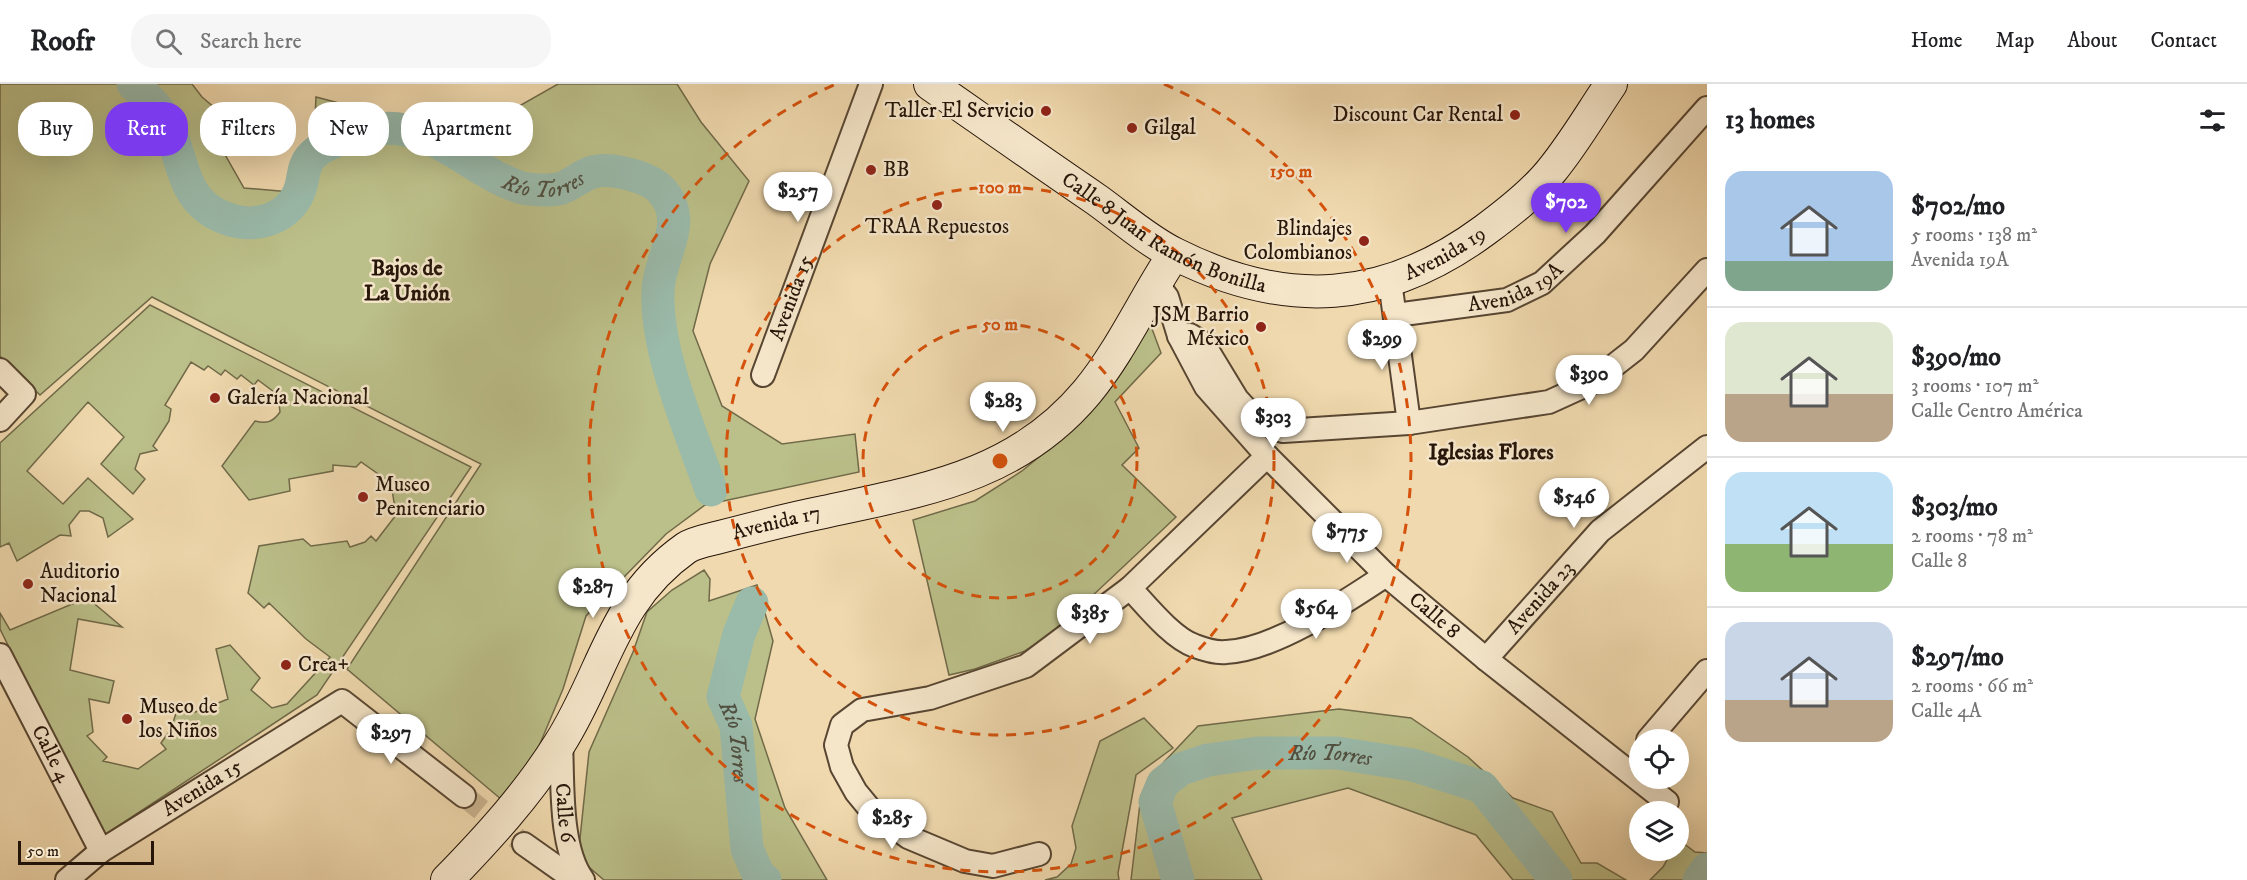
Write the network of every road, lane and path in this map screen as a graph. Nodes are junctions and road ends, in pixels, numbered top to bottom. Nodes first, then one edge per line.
1 (871, 84) edge
2 (930, 84) edge
3 (1611, 84) edge
4 (1707, 108) edge
5 (1174, 254) junction
6 (1707, 270) edge
7 (1155, 281) junction
8 (1390, 281) junction
9 (1396, 315) junction
10 (1179, 336) junction
11 (0, 370) edge
12 (763, 375) dead end
13 (0, 420) edge
14 (1409, 423) junction
15 (1705, 453) edge
16 (1267, 456) junction
17 (1386, 575) junction
18 (1130, 588) junction
19 (0, 655) edge
20 (1486, 659) junction
21 (1707, 671) edge
22 (1657, 729) edge
23 (561, 741) junction
24 (1629, 762) edge
25 (1624, 768) junction
26 (464, 796) tunnel mouth
27 (1666, 801) edge
28 (524, 844) tunnel mouth
29 (101, 851) junction
30 (1039, 854) dead end
31 (67, 880) edge
32 (447, 880) edge
33 (575, 880) edge
34 (583, 880) edge

1 - 12 street, Avenida 15
2 - 5 main road, Calle 8 Juan Ramón Bonilla
3 - 8 main road, Avenida 19
4 - 9 street, Avenida 19A
5 - 7 main road, Avenida 17
5 - 8 main road, Calle 8 Juan Ramón Bonilla
6 - 14 street
7 - 10 street, Calle 8
7 - 23 main road, Avenida 17
8 - 9 street
9 - 14 street
10 - 14 street
10 - 16 street, Calle 8
11 - 13 street
15 - 20 street, Avenida 23
16 - 17 street, Calle 8
16 - 18 street
17 - 18 street
17 - 20 street, Calle 8
18 - 30 street
19 - 29 street, Calle 4
20 - 25 street, Calle 8
21 - 22 street
23 - 32 main road, Avenida 17
23 - 34 street, Calle 6
24 - 25 street
25 - 27 street, Calle 8
26 - 29 street, Avenida 15
28 - 33 street
29 - 31 street, Avenida 15

